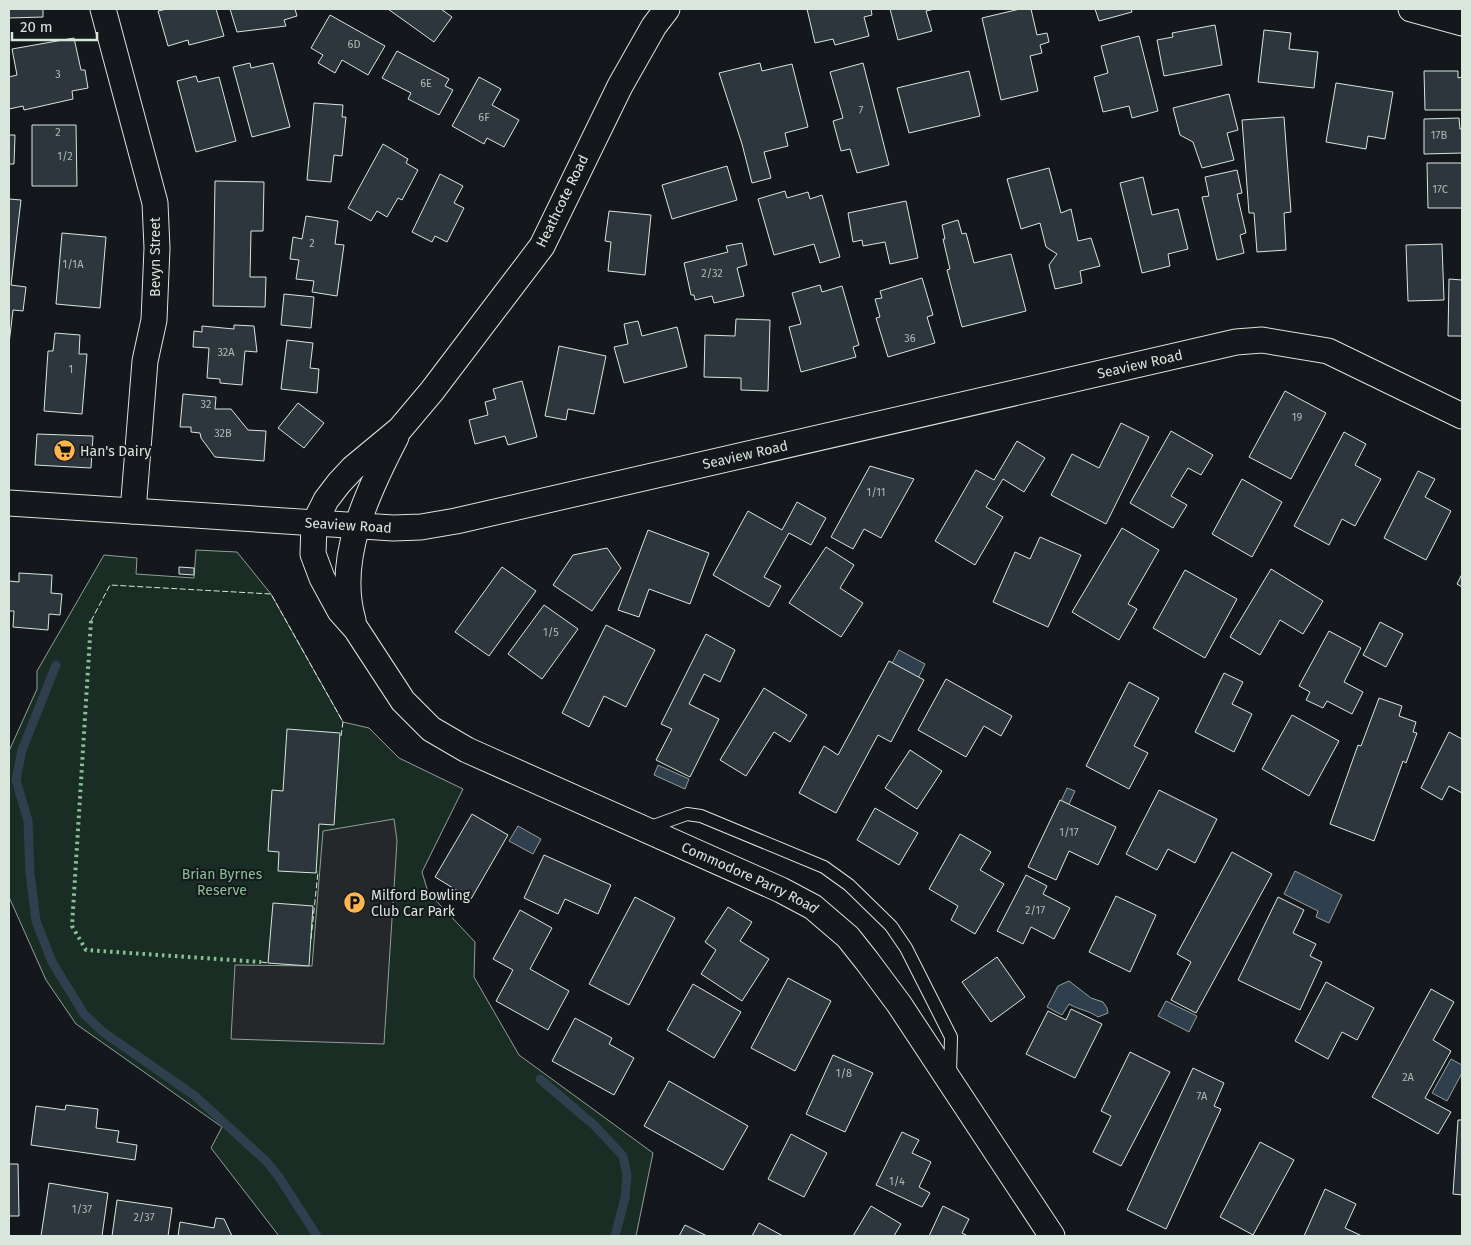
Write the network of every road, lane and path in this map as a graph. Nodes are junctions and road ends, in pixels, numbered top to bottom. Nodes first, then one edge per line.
1 (103, 9) edge
2 (667, 9) edge
3 (1411, 9) edge
4 (1462, 23) edge
5 (1462, 416) edge
6 (400, 429) junction
7 (9, 503) edge
8 (133, 511) junction
9 (314, 524) junction
10 (358, 526) junction
11 (356, 630) junction
12 (645, 829) junction
13 (950, 1082) junction
14 (1052, 1236) edge

1 - 8 street, Bevyn Street
2 - 6 street, Heathcote Road
3 - 4 street
5 - 10 street, Seaview Road
6 - 9 street, Heathcote Road
6 - 10 street, Heathcote Road
7 - 8 street, Seaview Road
8 - 9 street, Seaview Road
9 - 10 street, Seaview Road
9 - 11 street, Commodore Parry Road
10 - 11 street, Commodore Parry Road
11 - 12 street, Commodore Parry Road
12 - 13 street, Commodore Parry Road
12 - 13 lane
13 - 14 street, Commodore Parry Road

